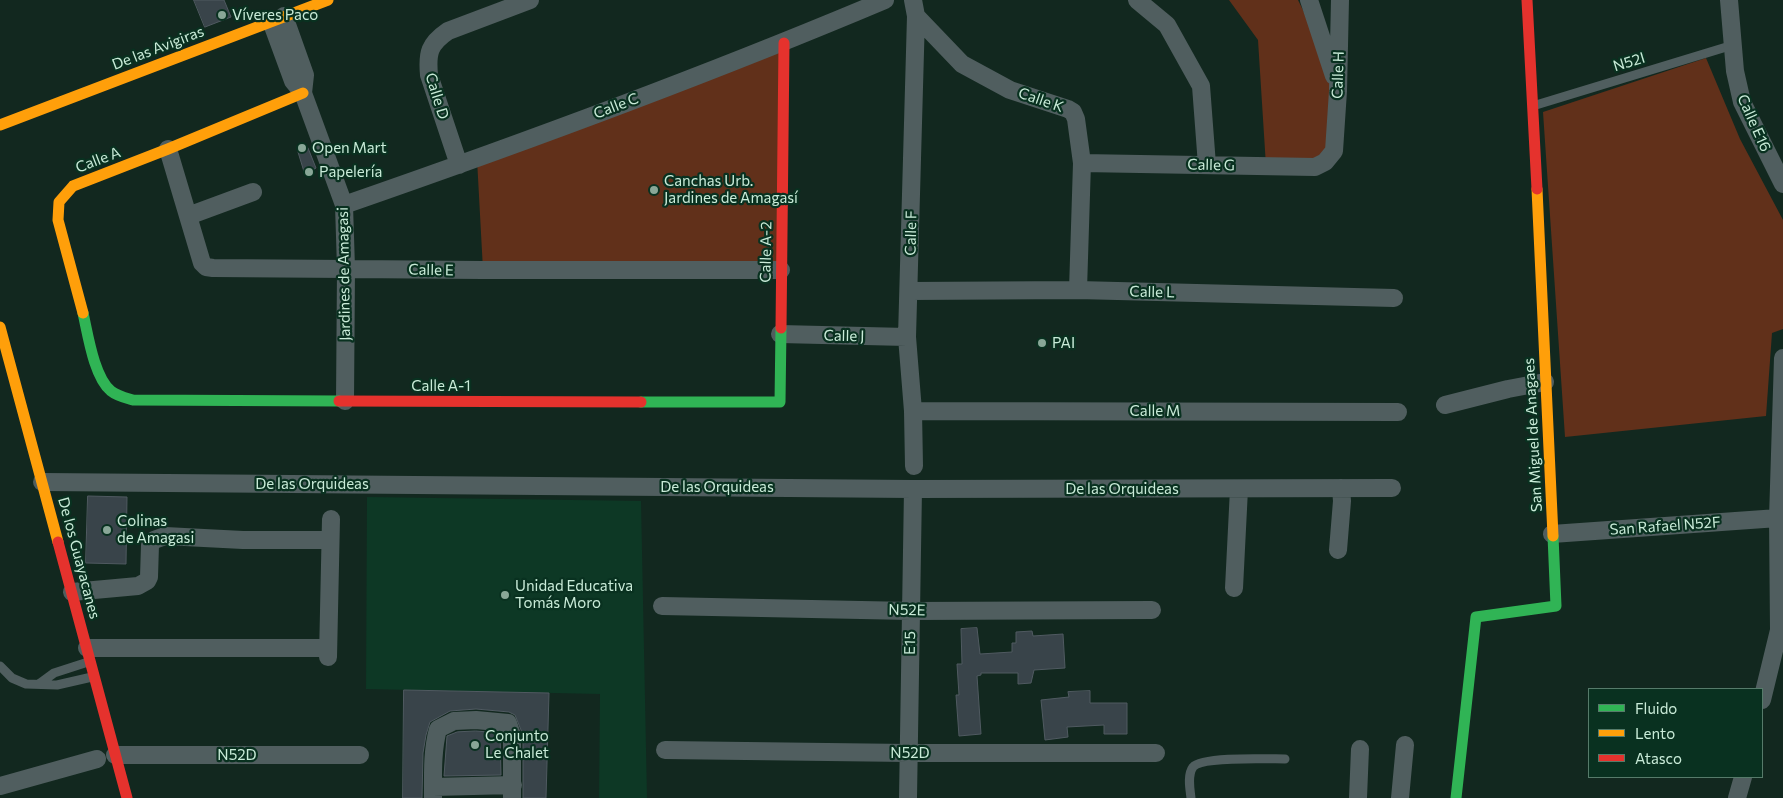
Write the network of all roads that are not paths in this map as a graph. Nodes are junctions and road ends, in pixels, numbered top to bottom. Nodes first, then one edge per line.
1 (328, 0) edge
2 (530, 0) edge
3 (885, 0) edge
4 (1137, 0) edge
5 (1309, 0) edge
6 (1340, 0) edge
7 (1526, 0) edge
8 (1729, 0) edge
9 (914, 8) edge
10 (277, 19) junction
11 (784, 43) junction
12 (1734, 45) junction
13 (1338, 91) junction
14 (303, 93) junction
15 (1533, 106) junction
16 (0, 125) edge
17 (168, 149) junction
18 (1334, 151) joint
19 (1082, 163) junction
20 (459, 165) junction
21 (1208, 165) junction
22 (1783, 184) edge
23 (253, 192) dead end
24 (344, 205) junction
25 (188, 216) junction
26 (346, 268) junction
27 (782, 270) junction
28 (1078, 290) junction
29 (909, 291) junction
30 (1394, 298) dead end
31 (0, 327) edge
32 (780, 334) junction
33 (908, 337) junction
34 (1783, 358) edge
35 (1545, 382) junction
36 (105, 387) joint
37 (345, 401) junction
38 (780, 402) joint
39 (1445, 405) dead end
40 (913, 411) junction
41 (1398, 412) dead end
42 (914, 466) dead end
43 (42, 482) junction
44 (1341, 488) junction
45 (1392, 488) dead end
46 (913, 489) junction
47 (1239, 489) junction
48 (1778, 518) junction
49 (331, 519) dead end
50 (1552, 534) junction
51 (330, 540) junction
52 (1338, 550) dead end
53 (1234, 588) dead end
54 (72, 592) junction
55 (662, 606) dead end
56 (1152, 610) dead end
57 (911, 611) junction
58 (89, 655) junction
59 (0, 666) edge
60 (95, 676) junction
61 (39, 684) junction
62 (1763, 696) edge
63 (1405, 745) dead end
64 (1360, 749) dead end
65 (665, 750) dead end
66 (908, 753) junction
67 (1156, 753) dead end
68 (115, 755) junction
69 (360, 756) dead end
70 (97, 759) dead end
71 (1285, 759) dead end
72 (1743, 778) edge
73 (0, 786) edge
74 (513, 791) edge
75 (433, 793) edge
76 (127, 798) edge
77 (908, 798) edge
78 (1191, 798) edge
79 (1358, 798) edge
80 (1400, 798) edge
81 (1456, 798) edge
82 (1737, 798) edge

1 - 10 street, De las Avigiras
2 - 20 street, Calle D
3 - 11 street, Calle C
4 - 21 street
5 - 13 street
6 - 13 street, Calle H
7 - 15 street, San Miguel de Anagaes
8 - 12 street, Calle E16
9 - 19 street, Calle K
9 - 29 street, Calle F
10 - 14 street, Jardines de Amagasi
10 - 16 street, De las Avigiras
11 - 20 street, Calle C
11 - 27 street, Calle A-2
12 - 15 lane, N52I
12 - 22 street, Calle E16
13 - 18 street, Calle H
14 - 17 street, Calle A
14 - 24 street, Jardines de Amagasi
15 - 35 street, San Miguel de Anagaes
17 - 25 street, Calle E
17 - 36 street, Calle A
18 - 21 street, Calle G
19 - 21 street, Calle G
19 - 28 street, Calle K
20 - 24 street, Calle C
23 - 25 street
24 - 26 street, Jardines de Amagasi
25 - 26 street, Calle E
26 - 27 street, Calle E
26 - 37 street, Jardines de Amagasi
27 - 32 street, Calle A-2
28 - 29 street, Calle L
28 - 30 street, Calle L
29 - 33 street, Calle F
31 - 43 street, De los Guayacanes
32 - 33 street, Calle J
32 - 38 street, Calle A-2
33 - 40 street, Calle F
34 - 48 street
35 - 39 street
35 - 50 street, San Miguel de Anagaes
36 - 37 street, Calle A-1
37 - 38 street, Calle A-1
40 - 41 street, Calle M
40 - 42 street, Calle F
43 - 46 street, De las Orquideas
43 - 54 street, De los Guayacanes
44 - 45 street, De las Orquideas
44 - 47 street, De las Orquideas
44 - 52 street
46 - 47 street, De las Orquideas
46 - 57 street, E15
47 - 53 street
48 - 50 street, San Rafael N52F
48 - 62 street
49 - 51 street
50 - 81 street, San Miguel de Anagaes
51 - 54 street
51 - 58 street
54 - 58 street, De los Guayacanes
55 - 57 street, N52E
56 - 57 street, N52E
57 - 66 street, E15
58 - 60 street, De los Guayacanes
58 - 61 lane
59 - 61 lane
60 - 61 lane
60 - 68 street, De los Guayacanes
63 - 80 street
64 - 79 street
65 - 66 street, N52D
66 - 67 street, N52D
66 - 77 street, E15
68 - 69 street, N52D
68 - 76 street, De los Guayacanes
70 - 73 street
71 - 78 lane
72 - 82 street
74 - 75 street
74 - 75 street

